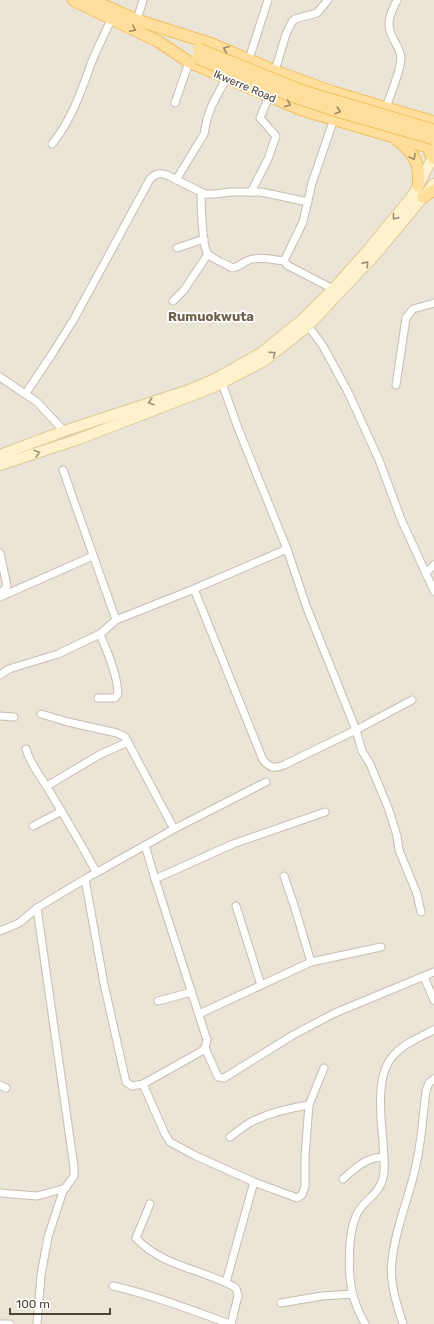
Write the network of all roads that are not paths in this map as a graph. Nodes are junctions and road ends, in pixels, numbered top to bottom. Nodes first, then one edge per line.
1 (73, 0) edge
2 (92, 0) edge
3 (143, 0) edge
4 (268, 0) edge
5 (328, 0) edge
6 (397, 0) edge
7 (112, 18) junction
8 (138, 20) junction
9 (166, 30) junction
10 (195, 57) junction
11 (249, 59) junction
12 (275, 71) junction
13 (226, 79) junction
14 (269, 96) junction
15 (175, 103) dead end
16 (386, 108) junction
17 (334, 120) junction
18 (434, 122) edge
19 (434, 126) edge
20 (434, 130) edge
21 (393, 136) junction
22 (431, 143) edge
23 (52, 144) dead end
24 (434, 157) edge
25 (176, 180) junction
26 (434, 184) edge
27 (418, 186) junction
28 (434, 190) edge
29 (201, 192) junction
30 (251, 192) junction
31 (423, 197) junction
32 (308, 202) junction
33 (204, 239) junction
34 (177, 248) dead end
35 (208, 254) junction
36 (284, 261) junction
37 (333, 289) junction
38 (173, 301) dead end
39 (434, 303) edge
40 (306, 323) junction
41 (0, 377) edge
42 (222, 383) junction
43 (396, 385) dead end
44 (26, 394) junction
45 (64, 431) junction
46 (0, 455) edge
47 (0, 465) edge
48 (63, 470) dead end
49 (287, 549) junction
50 (0, 553) edge
51 (93, 556) junction
52 (434, 566) edge
53 (426, 573) junction
54 (194, 589) junction
55 (434, 591) edge
56 (0, 592) edge
57 (0, 596) edge
58 (116, 620) junction
59 (100, 634) junction
60 (0, 675) edge
61 (98, 698) dead end
62 (412, 700) dead end
63 (41, 714) dead end
64 (0, 716) edge
65 (14, 717) dead end
66 (356, 730) junction
67 (128, 742) junction
68 (26, 749) dead end
69 (266, 782) dead end
70 (47, 786) junction
71 (62, 811) junction
72 (325, 812) dead end
73 (33, 826) dead end
74 (174, 829) junction
75 (146, 845) junction
76 (96, 872) junction
77 (284, 876) dead end
78 (85, 879) junction
79 (155, 879) junction
80 (236, 906) dead end
81 (38, 908) junction
82 (421, 912) dead end
83 (0, 931) edge
84 (380, 947) dead end
85 (311, 962) junction
86 (434, 972) edge
87 (424, 977) junction
88 (261, 985) junction
89 (192, 992) junction
90 (434, 1000) edge
91 (158, 1001) dead end
92 (199, 1014) junction
93 (434, 1030) edge
94 (205, 1048) junction
95 (324, 1068) dead end
96 (434, 1079) edge
97 (143, 1084) junction
98 (309, 1106) junction
99 (230, 1137) dead end
100 (384, 1157) junction
101 (343, 1179) dead end
102 (254, 1182) junction
103 (66, 1188) junction
104 (0, 1193) edge
105 (150, 1204) dead end
106 (226, 1282) junction
107 (113, 1286) dead end
108 (353, 1294) junction
109 (280, 1303) dead end
110 (0, 1324) edge
111 (10, 1324) edge
112 (37, 1324) edge
113 (230, 1324) edge
114 (365, 1324) edge
115 (404, 1324) edge

1 - 7 main road
2 - 8 main road
3 - 8 street
4 - 11 street
5 - 12 street
6 - 16 street
7 -> 10 main road
7 - 23 street
8 - 9 main road
9 - 10 main road
11 -> 9 main road
10 - 13 main road, Ikwerre Road
10 - 15 street
10 - 20 main road, bridge
10 -> 22 main road, bridge
11 - 12 main road
12 - 16 main road
13 - 14 main road, Ikwerre Road
13 - 25 street
14 -> 17 main road, Ikwerre Road
14 - 30 street
16 - 18 main road
17 - 21 main road, Ikwerre Road
17 - 32 street
19 - 22 main road
21 - 22 main road, Ikwerre Road
21 -> 27 main road
22 - 24 main road
24 - 27 main road
25 - 29 street
25 - 44 street
26 - 31 main road
27 -> 37 main road
28 - 31 main road
29 - 30 street
29 - 33 street
30 - 32 street
40 -> 31 main road
32 - 36 street
33 - 34 street
33 - 35 street
35 - 36 street
35 - 38 street
36 - 37 street
37 - 40 main road
39 - 43 street
42 -> 40 main road
40 -> 45 main road
40 - 53 street
41 - 44 street
47 -> 42 main road
42 - 49 street
44 - 45 street
45 - 46 main road
48 - 51 street
49 - 54 street
49 - 66 street
50 - 56 street
51 - 57 street
51 - 58 street
52 - 53 street
53 - 55 street
54 - 58 street
54 - 66 street
58 - 59 street
59 - 60 street
59 - 61 street
62 - 66 street
63 - 67 street
64 - 65 street
66 - 82 street
67 - 70 street
67 - 74 street
68 - 70 street
69 - 74 street
70 - 71 street
71 - 73 street
71 - 76 street
72 - 79 street
74 - 75 street
75 - 76 street
75 - 79 street
76 - 78 street
77 - 85 street
78 - 81 street
78 - 97 street
79 - 89 street
80 - 88 street
81 - 83 street
81 - 103 street
84 - 85 street
85 - 88 street
86 - 87 street
87 - 90 street
87 - 94 street
88 - 92 street
89 - 91 street
89 - 92 street
92 - 94 street
93 - 100 street
94 - 97 street
95 - 98 street
96 - 115 street
97 - 102 street
98 - 99 street
98 - 102 street
100 - 101 street
100 - 108 street
102 - 106 street
103 - 104 street
103 - 112 street
105 - 106 street
106 - 113 street
107 - 113 street
108 - 109 street
108 - 114 street
110 - 111 street

